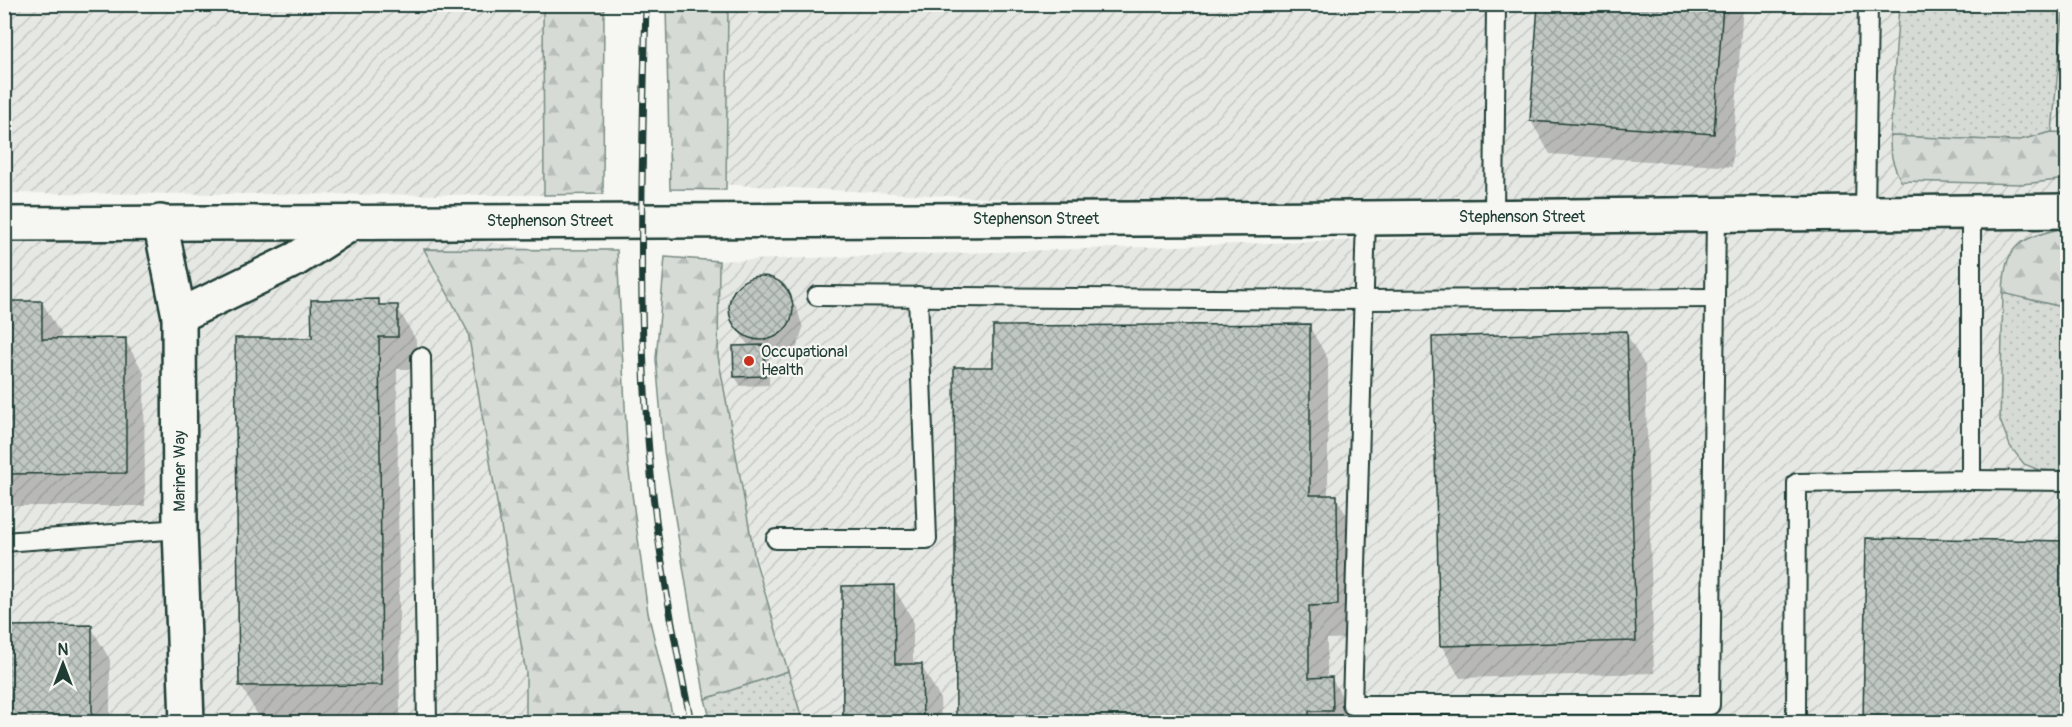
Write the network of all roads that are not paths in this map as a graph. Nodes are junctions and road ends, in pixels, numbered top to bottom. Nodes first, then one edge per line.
1 (1496, 4) edge
2 (1868, 4) edge
3 (2067, 211) edge
4 (1971, 213) junction
5 (1865, 214) junction
6 (1716, 216) junction
7 (1494, 217) junction
8 (1366, 218) junction
9 (355, 221) junction
10 (160, 222) junction
11 (4, 224) edge
12 (817, 296) dead end
13 (918, 296) junction
14 (1714, 298) junction
15 (1364, 300) junction
16 (179, 316) junction
17 (421, 357) dead end
18 (1971, 480) junction
19 (2067, 480) edge
20 (180, 529) junction
21 (776, 539) dead end
22 (4, 542) edge
23 (1709, 714) edge
24 (189, 720) edge
25 (427, 723) edge
26 (1796, 723) edge

1 - 7 lane
2 - 5 lane
3 - 4 street, Stephenson Street
4 - 5 street, Stephenson Street
4 - 18 lane
5 - 6 street, Stephenson Street
6 - 7 street, Stephenson Street
6 - 14 lane
7 - 8 street, Stephenson Street
8 - 9 street, Stephenson Street
8 - 15 lane
9 - 10 street, Stephenson Street
9 - 16 street
10 - 11 street, Stephenson Street
10 - 16 street, Mariner Way
12 - 13 lane
13 - 15 lane
13 - 21 lane
14 - 15 lane
14 - 23 lane
15 - 23 lane
16 - 20 street, Mariner Way
17 - 25 lane
18 - 19 lane
18 - 26 lane
20 - 22 lane
20 - 24 street, Mariner Way

